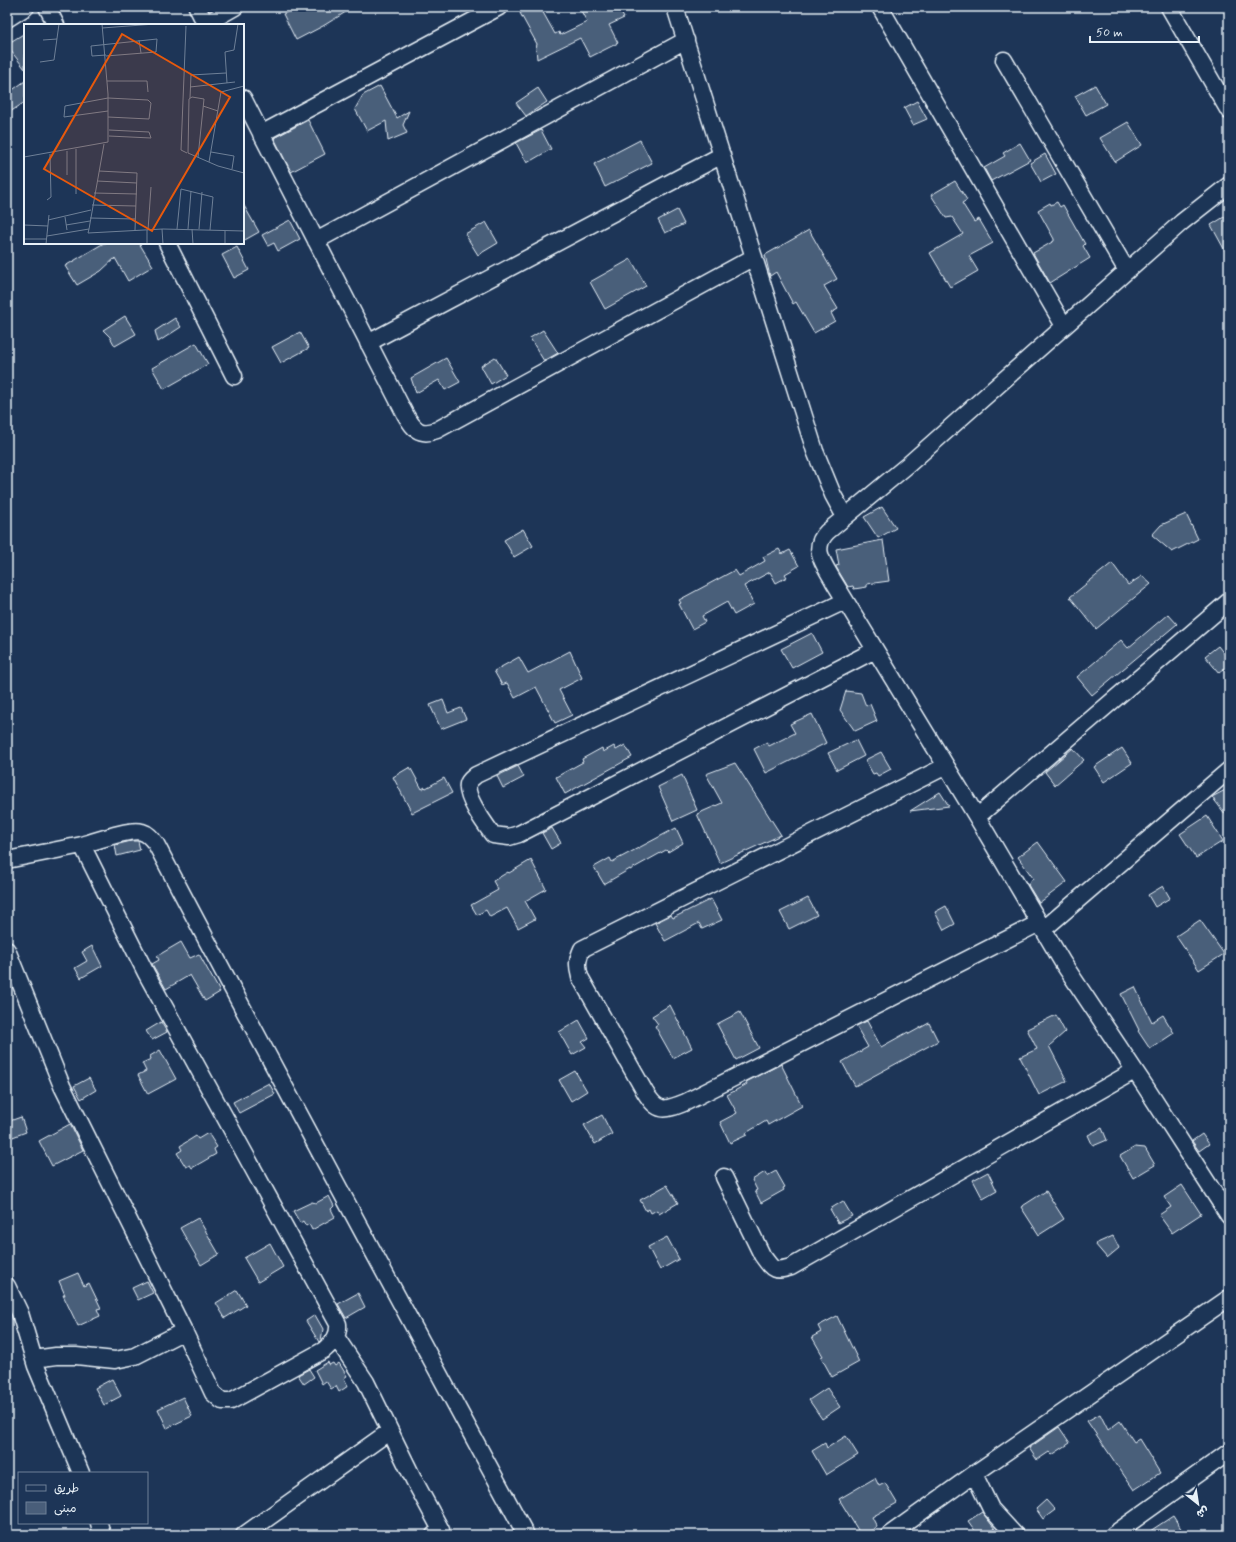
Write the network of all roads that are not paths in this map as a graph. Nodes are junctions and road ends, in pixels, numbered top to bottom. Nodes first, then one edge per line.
1 (26, 7) edge
2 (47, 7) edge
3 (197, 7) edge
4 (235, 7) edge
5 (499, 7) edge
6 (675, 7) edge
7 (880, 7) edge
8 (1169, 7) edge
9 (7, 19) edge
10 (56, 24) edge
11 (206, 24) edge
12 (686, 40) junction
13 (1004, 60) dead end
14 (244, 100) edge
15 (1229, 111) edge
16 (261, 134) junction
17 (722, 155) junction
18 (1229, 185) edge
19 (316, 241) junction
20 (168, 244) edge
21 (754, 257) junction
22 (1127, 270) junction
23 (1064, 326) junction
24 (368, 343) junction
25 (234, 376) dead end
26 (845, 517) junction
27 (846, 601) junction
28 (1229, 601) edge
29 (875, 650) junction
30 (946, 766) junction
31 (1229, 770) edge
32 (977, 817) junction
33 (82, 845) junction
34 (7, 860) edge
35 (1042, 926) junction
36 (7, 950) edge
37 (1134, 1070) junction
38 (724, 1177) dead end
39 (1229, 1216) edge
40 (7, 1286) edge
41 (1229, 1298) edge
42 (184, 1331) junction
43 (336, 1337) junction
44 (34, 1359) junction
45 (390, 1431) junction
46 (1229, 1452) edge
47 (81, 1472) edge
48 (974, 1474) junction
49 (99, 1524) edge
50 (102, 1535) edge
51 (244, 1535) edge
52 (434, 1535) edge
53 (526, 1535) edge
54 (889, 1535) edge
55 (1015, 1535) edge
56 (1113, 1535) edge

1 - 9 street
2 - 10 street
3 - 11 street
4 - 11 street
5 - 16 street
6 - 12 street
7 - 23 street
8 - 15 street
12 - 17 street
12 - 19 street
13 - 22 street
14 - 16 street
16 - 19 street
17 - 21 street
17 - 24 street
18 - 22 street
19 - 24 street
20 - 25 street
21 - 24 street
21 - 26 street
22 - 23 street
23 - 26 street
26 - 27 street
27 - 29 street
27 - 29 street
28 - 32 street
29 - 30 street
30 - 32 street
30 - 35 street
31 - 35 street
32 - 35 street
33 - 34 street
33 - 43 street
33 - 53 street
35 - 37 street
36 - 42 street
37 - 38 street
37 - 39 street
40 - 44 street
41 - 48 street
42 - 43 street
42 - 44 street
43 - 45 street
44 - 47 street
45 - 51 street
45 - 52 street
46 - 56 street
48 - 54 street
48 - 55 street
49 - 50 street

